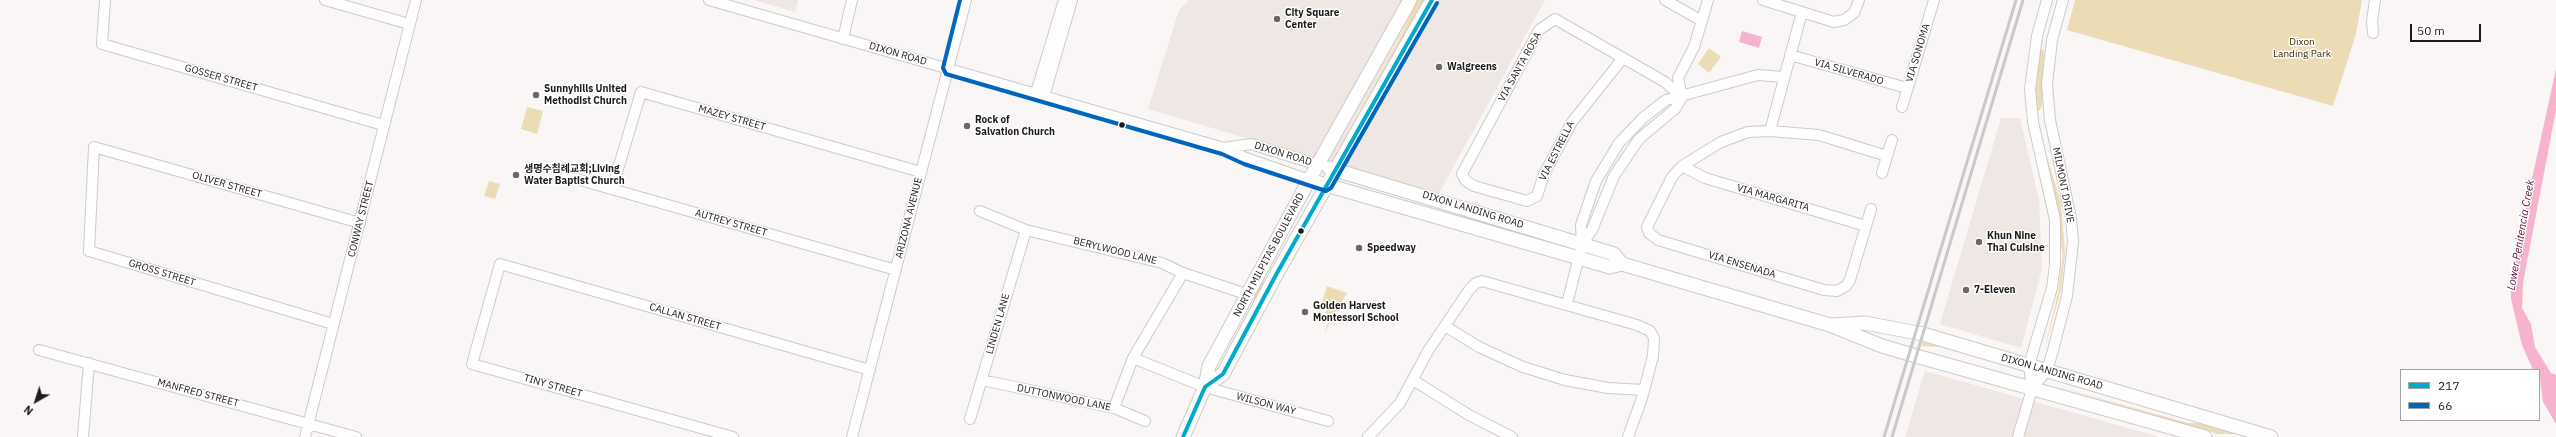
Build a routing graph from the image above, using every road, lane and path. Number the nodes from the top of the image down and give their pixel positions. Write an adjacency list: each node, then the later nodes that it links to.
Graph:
1 (105, 0): 33 (street, GOSSER STREET)
2 (324, 0): 22 (street)
3 (416, 0): 22 (street, CONWAY STREET)
4 (709, 0): 24 (street, DIXON ROAD)
5 (852, 0): 24 (street)
6 (966, 0): 27 (street, ARIZONA AVENUE)
7 (1064, 0): 30 (street)
8 (1072, 0): 30 (street)
9 (1410, 0): 39 (main road, NORTH MILPITAS BOULEVARD)
10 (1432, 0): 41 (main road, NORTH MILPITAS BOULEVARD)
11 (1665, 0): 21 (street)
12 (1708, 0): 21 (street)
13 (1763, 0): 19 (street)
14 (1859, 0): 20 (street)
15 (1934, 0): 29 (street, VIA SONOMA)
16 (2047, 0): 68 (street, MILMONT DRIVE)
17 (2063, 0): 70 (street, MILMONT DRIVE)
18 (2375, 0): 23 (street)
19 (1783, 3): 20 (street)
20 (1802, 12): 25 (street)
21 (1702, 21): 31 (street)
22 (409, 24): 33 (street, CONWAY STREET)
23 (2373, 33)
24 (842, 38): 27 (street, DIXON ROAD)
25 (1790, 55): 28 (street); 29 (street, VIA SILVERADO)
26 (1623, 58): 31 (street, VIA SANTA ROSA); 47 (street, VIA ESTRELLA); 47 (street, VIA SANTA ROSA)
27 (949, 69): 30 (street, DIXON ROAD); 42 (street, ARIZONA AVENUE)
28 (1783, 77): 31 (street); 34 (street)
29 (1907, 88): 32 (street, VIA SONOMA)
30 (1040, 94): 37 (street, DIXON ROAD)
31 (1682, 97): 54 (street); 54 (street)
32 (1902, 107)
33 (383, 125): 51 (street, CONWAY STREET)
34 (1770, 131): 38 (street); 40 (street)
35 (1892, 140): 38 (street)
36 (94, 147): 51 (street, OLIVER STREET); 62 (street, GROSS STREET)
37 (1224, 148): 39 (street, DIXON ROAD); 45 (street, DIXON ROAD)
38 (1887, 156): 43 (street)
39 (1318, 165): 41 (main road, DIXON LANDING ROAD); 45 (main road, NORTH MILPITAS BOULEVARD)
40 (1682, 166): 52 (street, VIA MARGARITA); 52 (street, VIA ENSENADA)
41 (1336, 170): 46 (main road, NORTH MILPITAS BOULEVARD); 54 (main road, DIXON LANDING ROAD)
42 (921, 172): 48 (street, MAZEY STREET); 58 (street, ARIZONA AVENUE)
43 (1882, 173)
44 (566, 176): 48 (street, AUTREY STREET)
45 (1309, 180): 46 (main road, DIXON ROAD); 60 (main road, NORTH MILPITAS BOULEVARD)
46 (1326, 185): 55 (main road, DIXON LANDING ROAD); 73 (main road, NORTH MILPITAS BOULEVARD)
47 (1474, 186)
48 (612, 189): 58 (street, AUTREY STREET)
49 (1871, 209): 52 (street)
50 (980, 211): 53 (street, BERYLWOOD LANE)
51 (360, 223): 62 (street, CONWAY STREET)
52 (1866, 226)
53 (1026, 230): 59 (street, BERYLWOOD LANE); 71 (street, LINDEN LANE)
54 (1582, 244): 55 (street); 57 (main road, DIXON LANDING ROAD)
55 (1578, 258): 57 (main road, DIXON LANDING ROAD); 61 (street)
56 (500, 264): 69 (street, CALLAN STREET); 85 (street, TINY STREET)
57 (1622, 264): 63 (main road, DIXON LANDING ROAD)
58 (896, 270): 69 (street, ARIZONA AVENUE)
59 (1183, 273): 60 (street, BERYLWOOD LANE); 66 (street)
60 (1249, 295): 73 (main road, NORTH MILPITAS BOULEVARD)
61 (1567, 304): 64 (street); 75 (street)
62 (333, 324): 80 (street, CONWAY STREET)
63 (1830, 325): 68 (main road, DIXON LANDING ROAD); 74 (main road, DIXON LANDING ROAD)
64 (1445, 326): 72 (street); 75 (street)
65 (40, 350): 67 (street, MANFRED STREET)
66 (1133, 358): 73 (street, WILSON WAY); 76 (street)
67 (89, 363): 80 (street, MANFRED STREET); 82 (street)
68 (2029, 365): 70 (main road, DIXON LANDING ROAD); 74 (street, MILMONT DRIVE)
69 (870, 370): 86 (street, ARIZONA AVENUE)
70 (2047, 370): 74 (street, MILMONT DRIVE); 92 (main road, DIXON LANDING ROAD)
71 (982, 380): 76 (street, DUTTONWOOD LANE); 77 (street, LINDEN LANE)
72 (1413, 380): 81 (street); 88 (street)
73 (1205, 387): 79 (street, WILSON WAY); 87 (main road, NORTH MILPITAS BOULEVARD)
74 (2032, 388): 90 (street, MILMONT DRIVE); 91 (main road, DIXON LANDING ROAD)
75 (1644, 390): 89 (street)
76 (1114, 408): 78 (street, DUTTONWOOD LANE)
77 (970, 419)
78 (1145, 421)
79 (1328, 421)
80 (309, 423): 83 (street, CONWAY STREET); 84 (street, MANFRED STREET)
81 (1370, 436)
82 (83, 437)
83 (305, 437)
84 (356, 437)
85 (733, 437)
86 (852, 437)
87 (1183, 437)
88 (1512, 437)
89 (1628, 437)
90 (2018, 437)
91 (2205, 437)
92 (2271, 437)

